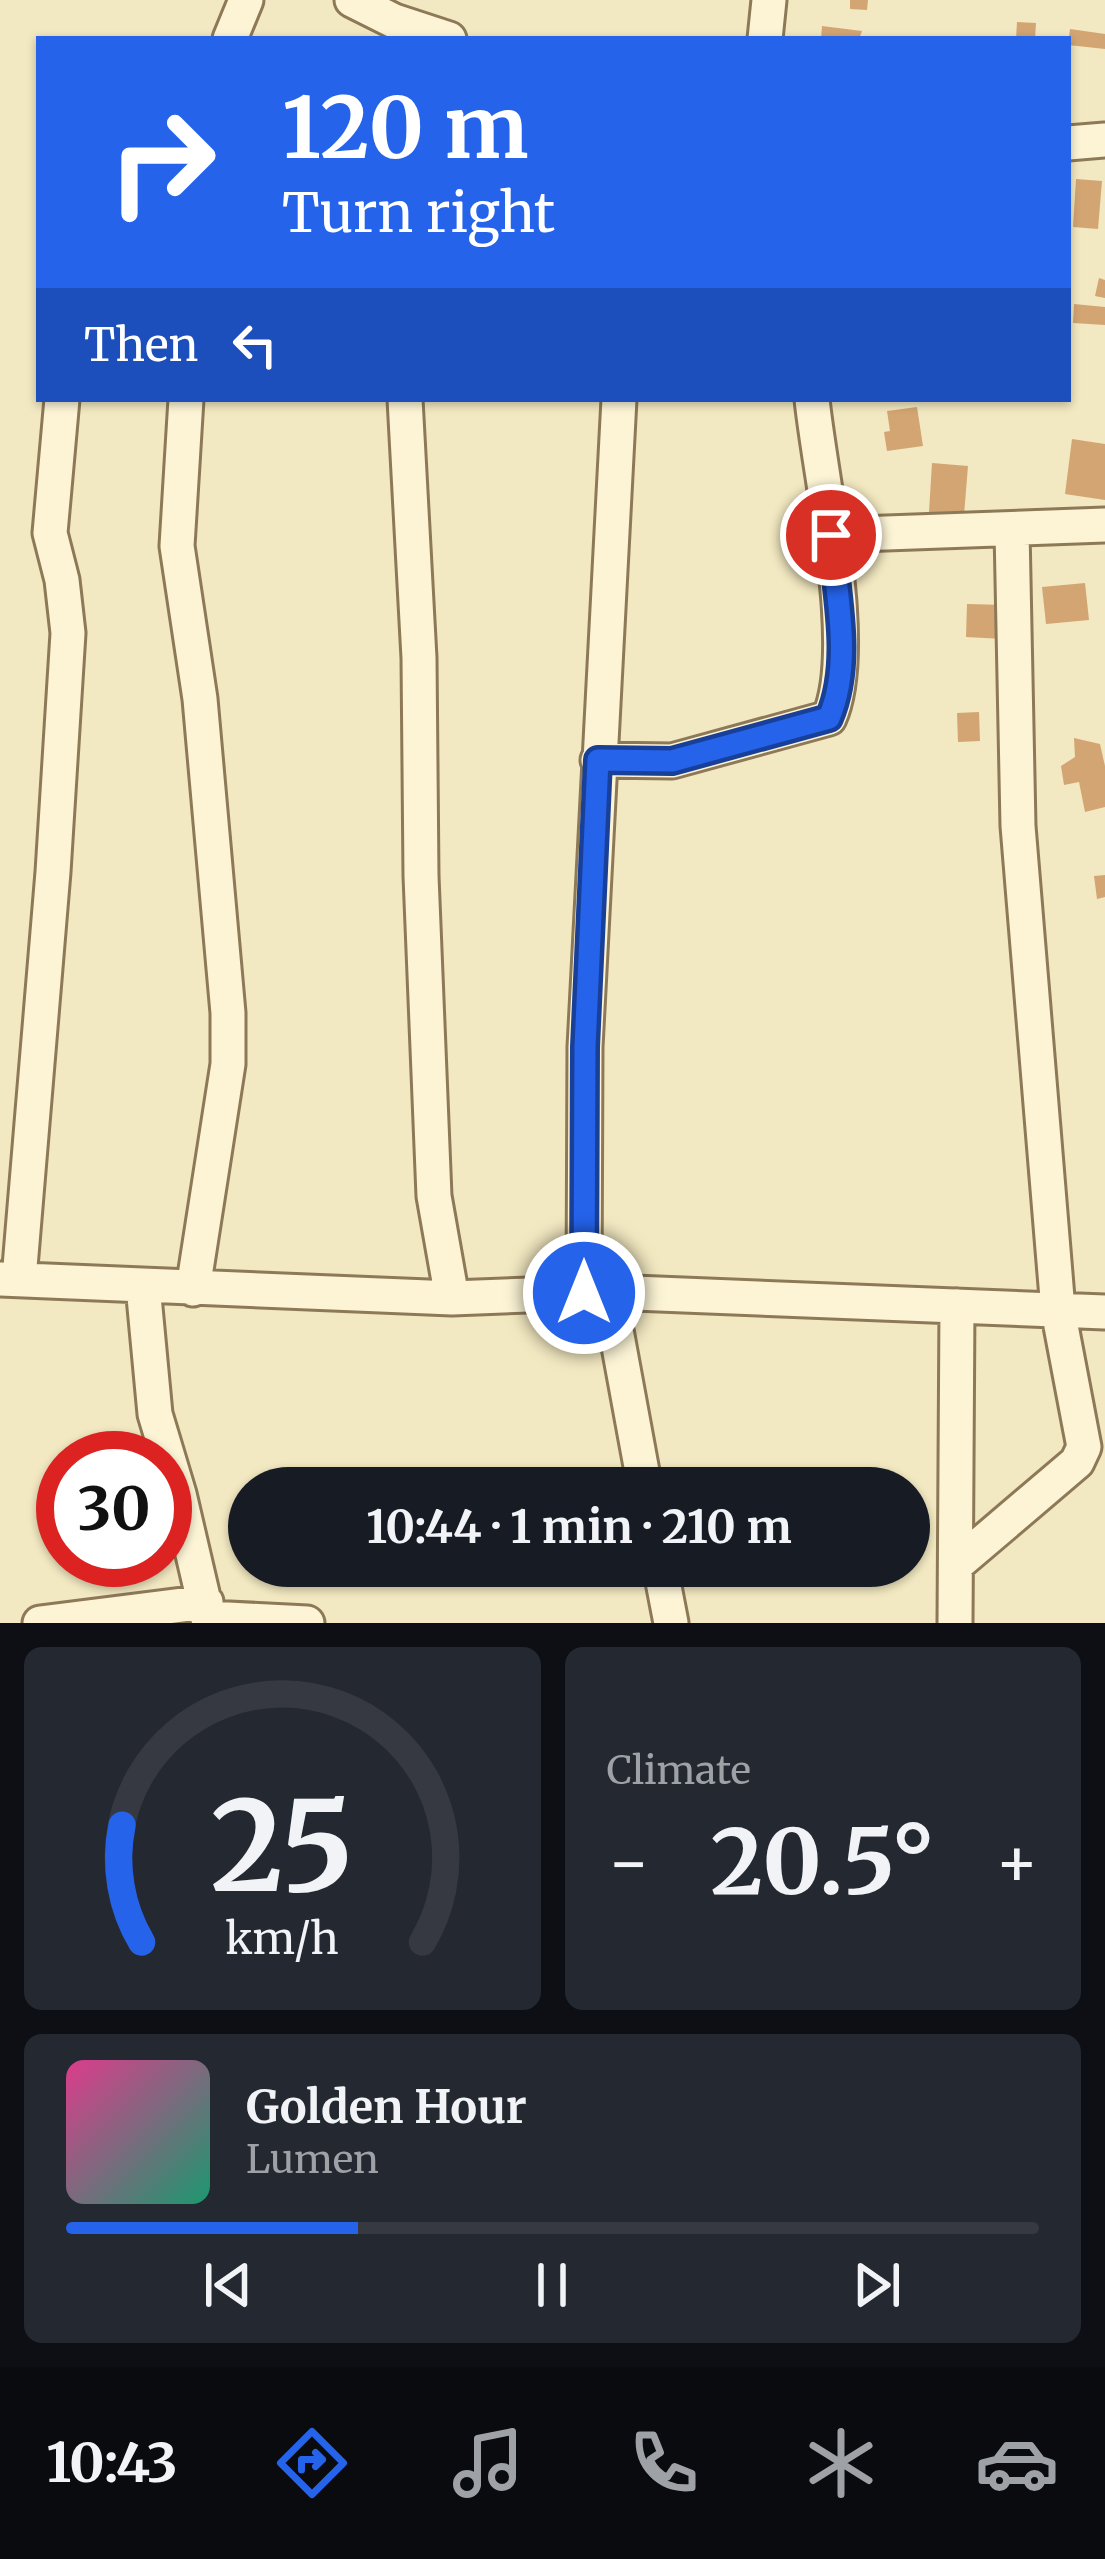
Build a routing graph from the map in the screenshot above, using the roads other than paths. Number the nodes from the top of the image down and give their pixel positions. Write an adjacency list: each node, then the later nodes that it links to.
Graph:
1 (246, 0): 4 (street)
2 (352, 0): 5 (street)
3 (770, 0): 6 (street)
4 (231, 36)
5 (439, 36)
6 (765, 36)
7 (1105, 140): 8 (street)
8 (1071, 143)
9 (62, 402): 18 (street)
10 (186, 402): 20 (street)
11 (405, 402): 22 (street)
12 (619, 402): 17 (street)
13 (812, 402): 16 (street)
14 (1105, 525): 15 (street)
15 (1012, 530): 16 (street); 24 (street)
16 (831, 535): 17 (street)
17 (598, 760): 21 (street)
18 (9, 1279): 19 (street)
19 (143, 1286): 20 (street); 29 (street)
20 (193, 1288): 22 (street)
21 (596, 1292): 22 (street); 23 (street); 26 (street)
22 (452, 1298)
23 (957, 1306): 24 (street); 27 (street)
24 (1058, 1310): 25 (street); 27 (street)
25 (1105, 1312)
26 (640, 1467)
27 (956, 1565): 33 (street)
28 (664, 1587): 32 (street)
29 (208, 1614): 30 (street); 31 (street)
30 (40, 1623)
31 (307, 1623)
32 (671, 1623)
33 (955, 1623)

